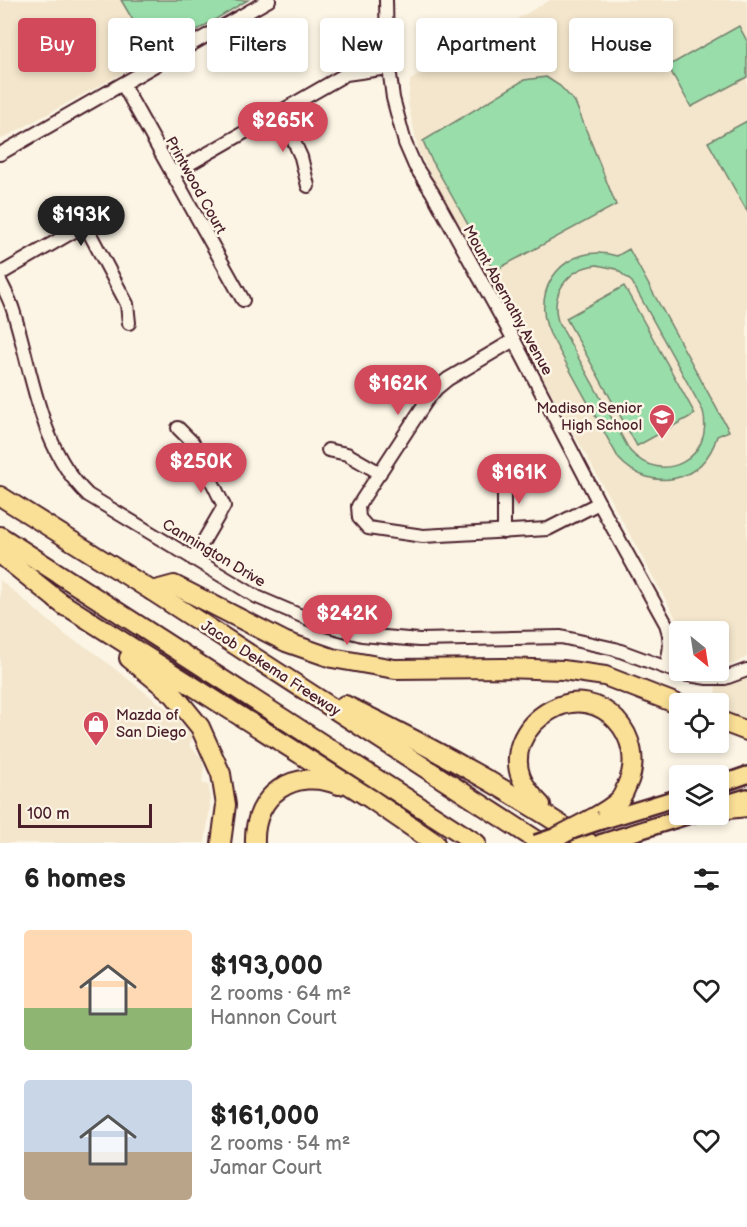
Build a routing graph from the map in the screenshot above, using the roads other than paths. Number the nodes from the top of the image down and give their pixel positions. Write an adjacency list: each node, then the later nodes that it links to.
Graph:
1 (269, 0): 6 (street)
2 (386, 0): 3 (street, Mount Abernathy Avenue)
3 (387, 18)
4 (360, 72): 7 (street)
5 (389, 72): 15 (street, Mount Abernathy Avenue)
6 (123, 85): 8 (street); 9 (street, Printwood Court)
7 (280, 111): 9 (street); 10 (street)
8 (0, 154)
9 (172, 174): 13 (street, Printwood Court)
10 (308, 186)
11 (0, 274): 14 (street)
12 (0, 281): 25 (street, Cannington Drive)
13 (243, 300)
14 (129, 323)
15 (514, 340): 18 (street); 21 (street, Mount Abernathy Avenue)
16 (178, 428): 25 (street)
17 (328, 450): 18 (street)
18 (380, 473): 22 (street)
19 (510, 474): 22 (street)
20 (0, 496): 26 (highway, Jacob Dekema Freeway)
21 (599, 503): 22 (street); 28 (street, Mount Abernathy Avenue)
22 (504, 532)
23 (0, 536): 48 (highway)
24 (0, 554): 27 (highway)
25 (193, 559): 28 (street, Cannington Drive)
26 (152, 591): 29 (highway, Jacob Dekema Freeway); 31 (highway)
27 (57, 600): 37 (highway); 45 (highway)
28 (666, 667): 30 (street, Cannington Drive)
29 (274, 670): 44 (highway, Jacob Dekema Freeway); 44 (highway)
30 (747, 670)
31 (669, 701)
32 (729, 725): 33 (highway)
33 (747, 732)
34 (747, 775): 35 (main road)
35 (729, 781)
36 (747, 797): 39 (main road)
37 (371, 799): 46 (highway); 47 (highway)
38 (669, 800): 42 (main road)
39 (729, 804)
40 (747, 807): 41 (highway)
41 (729, 808)
42 (596, 820): 44 (highway, bridge); 44 (highway)
43 (669, 822): 50 (main road)
44 (550, 837): 49 (highway)
45 (221, 843)
46 (255, 843)
47 (435, 843)
48 (476, 843)
49 (589, 843)
50 (600, 843)

